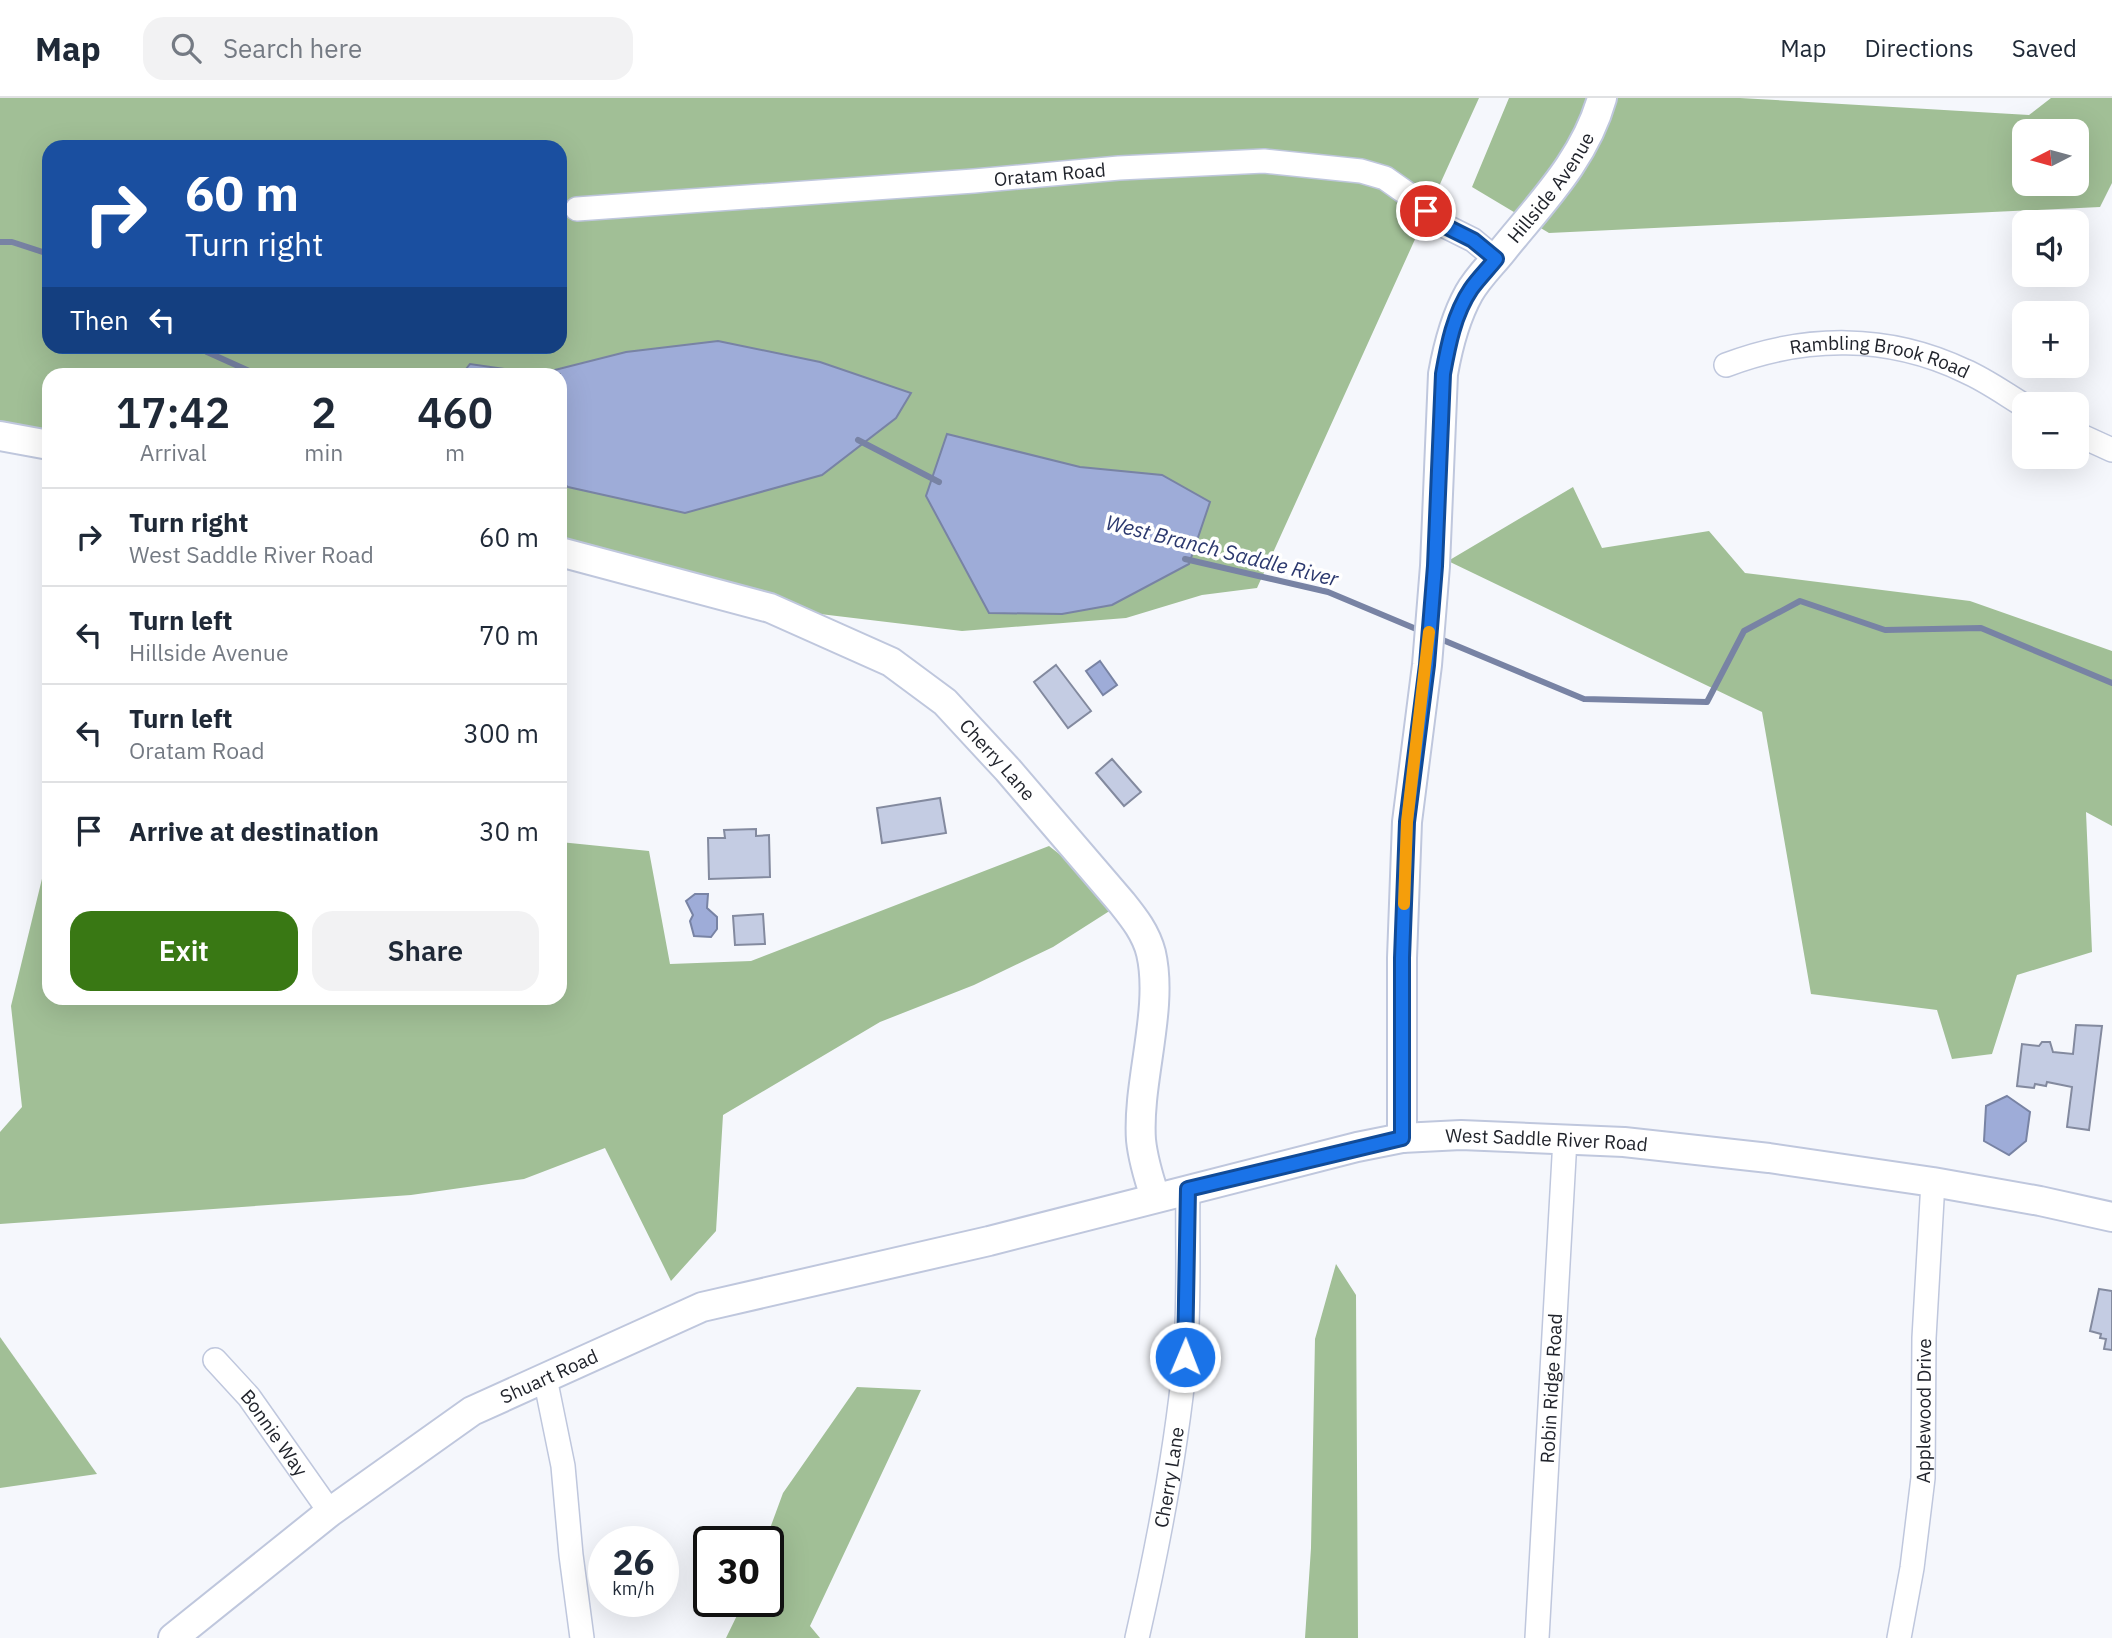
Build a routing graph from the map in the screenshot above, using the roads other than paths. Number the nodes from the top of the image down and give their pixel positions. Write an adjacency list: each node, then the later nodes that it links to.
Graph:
1 (1602, 98): 3 (street, Hillside Avenue)
2 (578, 209): 3 (street, Oratam Road)
3 (1496, 259): 11 (street, Hillside Avenue)
4 (1726, 365): 5 (street, Rambling Brook Road)
5 (2012, 398)
6 (0, 436): 8 (street)
7 (2089, 439): 9 (street)
8 (42, 444)
9 (2112, 450)
10 (567, 554): 15 (street, Cherry Lane)
11 (1402, 1138): 12 (street, West Saddle River Road); 14 (street, West Saddle River Road)
12 (1565, 1139): 13 (street, West Saddle River Road); 24 (street, Robin Ridge Road)
13 (1933, 1182): 16 (street, West Saddle River Road); 25 (street, Applewood Drive)
14 (1188, 1189): 15 (street, West Saddle River Road); 23 (street, Cherry Lane)
15 (1155, 1198): 17 (street, West Saddle River Road)
16 (2112, 1217)
17 (989, 1241): 19 (street, Shuart Road)
18 (215, 1360): 20 (street, Bonnie Way)
19 (545, 1378): 20 (street, Shuart Road); 22 (street)
20 (330, 1512): 21 (street, Shuart Road)
21 (173, 1638)
22 (582, 1638)
23 (1136, 1638)
24 (1537, 1638)
25 (1899, 1638)

